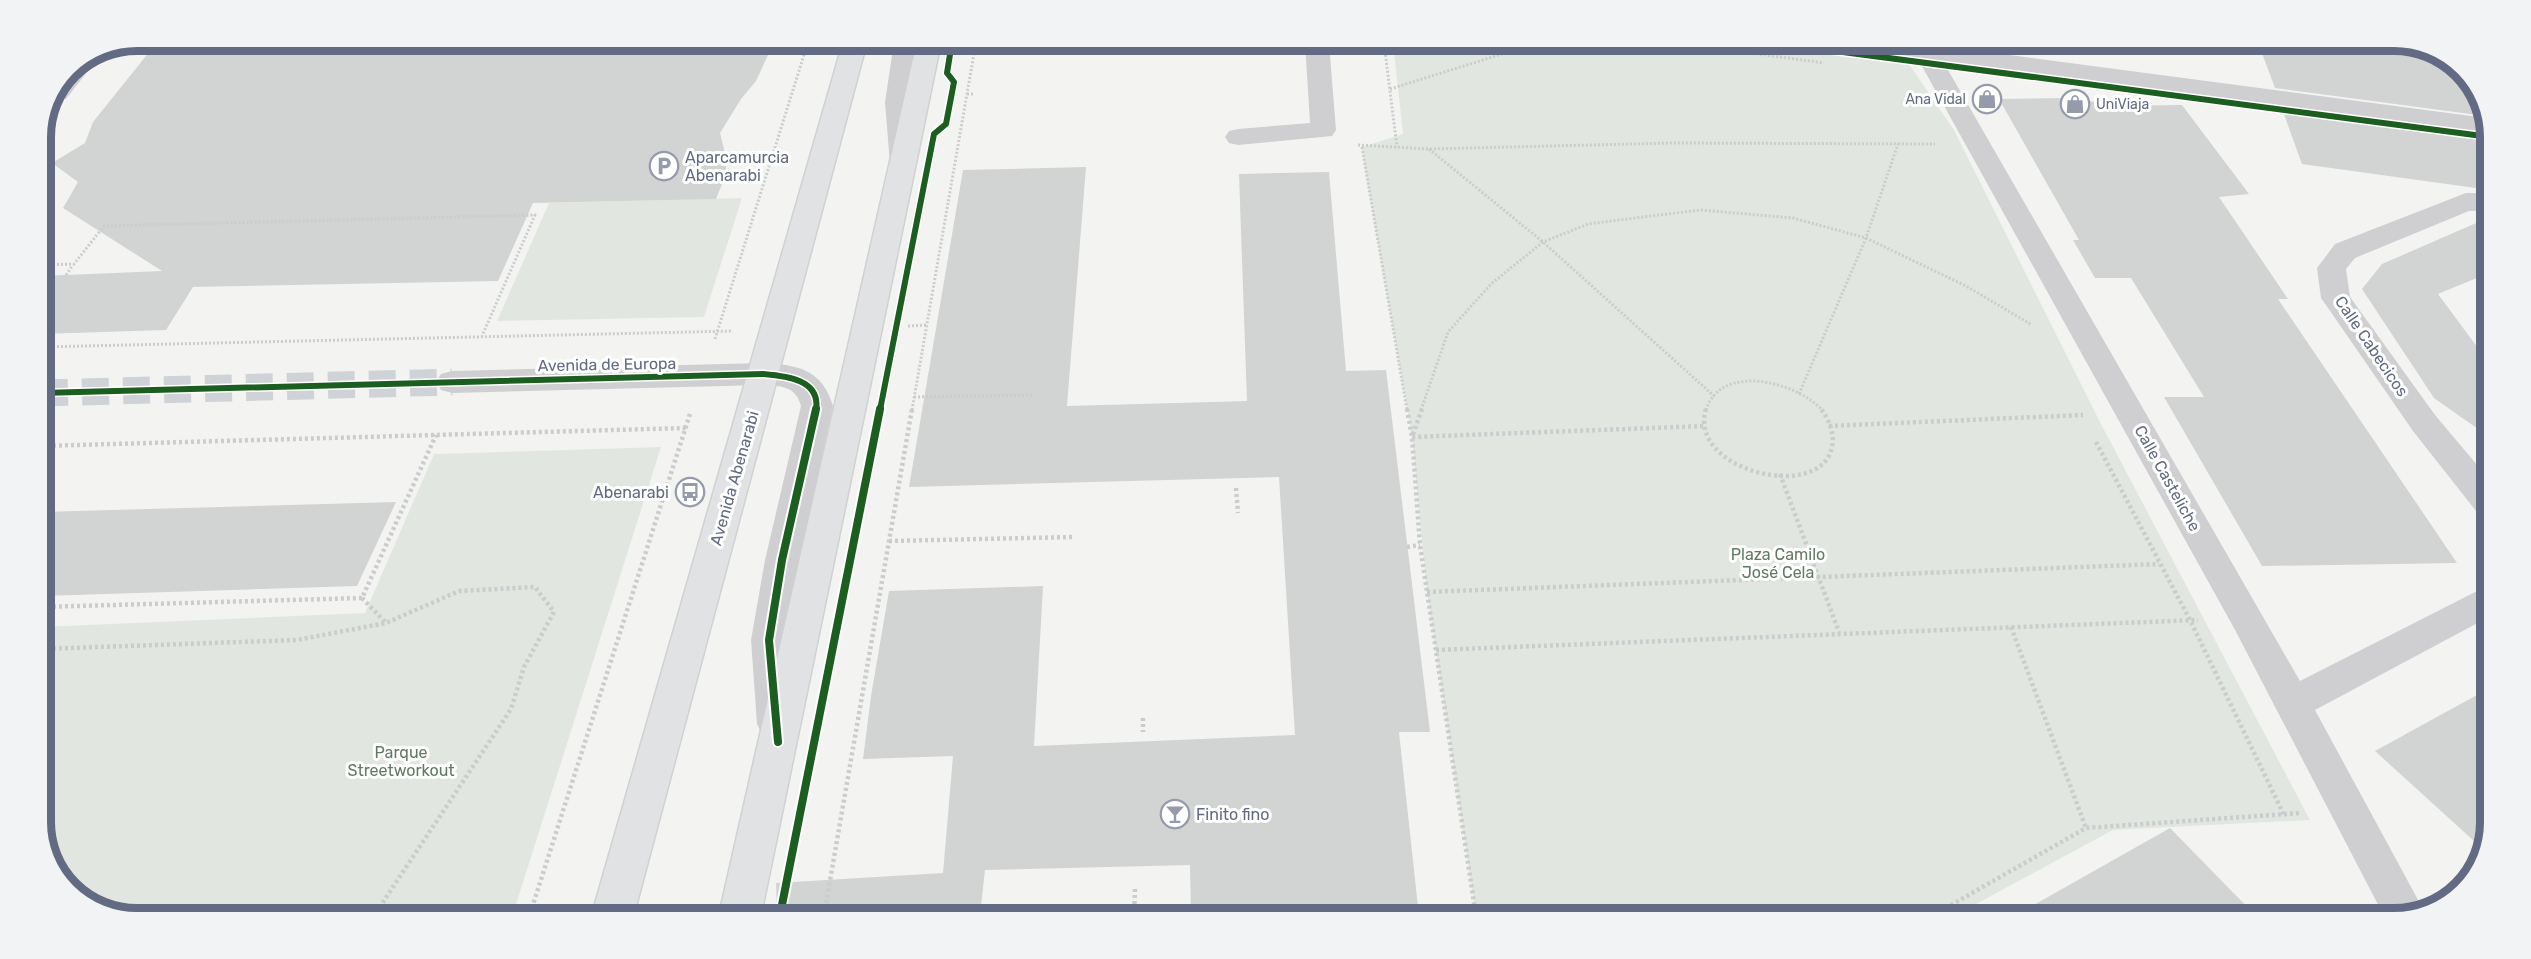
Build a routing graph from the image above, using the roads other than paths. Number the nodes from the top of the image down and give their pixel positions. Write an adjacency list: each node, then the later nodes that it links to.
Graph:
1 (853, 51): 11 (main road, Avenida Abenarabi)
2 (905, 51): 9 (street)
3 (927, 51): 9 (main road)
4 (1318, 51): 8 (street)
5 (1926, 51): 15 (street, Calle Casteliche)
6 (1940, 51): 7 (street)
7 (2479, 125)
8 (1238, 137)
9 (903, 164): 16 (main road)
10 (2480, 202): 13 (street, Calle Cabecicos)
11 (763, 375): 12 (street, Avenida de Europa); 16 (street, Avenida de Europa); 18 (main road, Avenida Abenarabi)
12 (452, 381)
13 (2480, 492)
14 (2480, 605): 15 (street)
15 (2291, 704): 17 (street, Calle Casteliche)
16 (778, 742): 19 (main road)
17 (2401, 907)
18 (615, 908)
19 (742, 908)

